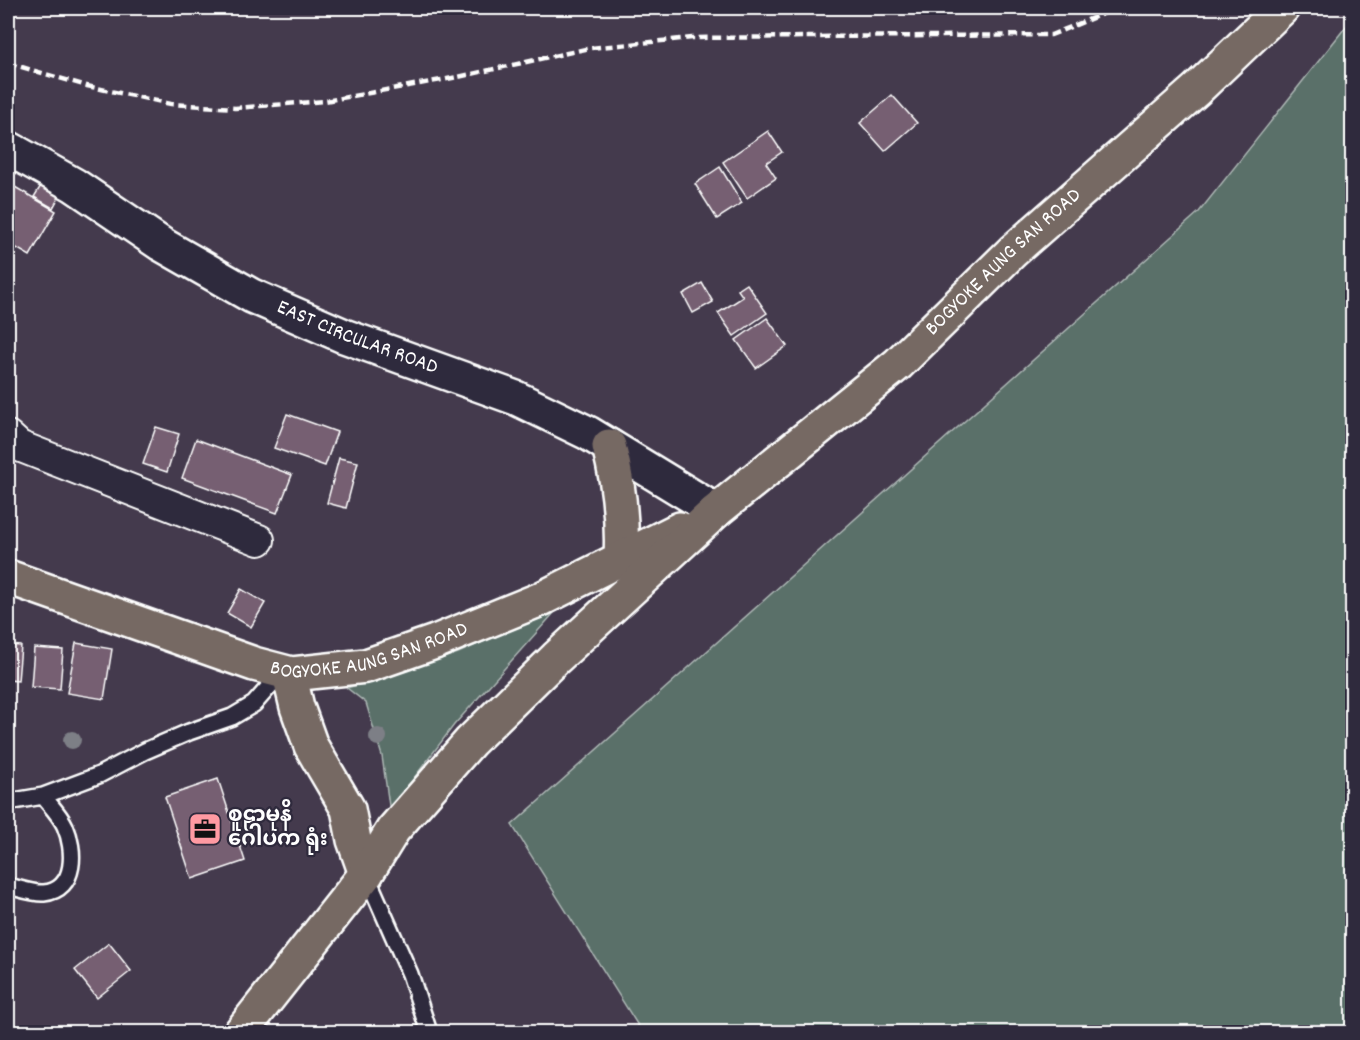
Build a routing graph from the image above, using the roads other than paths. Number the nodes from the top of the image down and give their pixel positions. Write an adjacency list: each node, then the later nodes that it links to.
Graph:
1 (1282, 8): 5 (highway, BOGYOKE AUNG SAN ROAD)
2 (8, 148): 4 (street, EAST CIRCULAR ROAD)
3 (8, 436): 6 (street)
4 (609, 446): 5 (street, EAST CIRCULAR ROAD); 7 (highway)
5 (716, 511): 7 (highway, BOGYOKE AUNG SAN ROAD); 12 (highway, BOGYOKE AUNG SAN ROAD)
6 (259, 540)
7 (621, 559): 9 (highway, BOGYOKE AUNG SAN ROAD)
8 (8, 577): 9 (highway, BOGYOKE AUNG SAN ROAD)
9 (287, 673): 10 (lane); 12 (highway)
10 (43, 796): 11 (lane); 13 (lane)
11 (8, 802)
12 (366, 874): 14 (highway, BOGYOKE AUNG SAN ROAD); 15 (lane)
13 (8, 886)
14 (241, 1032)
15 (429, 1032)

